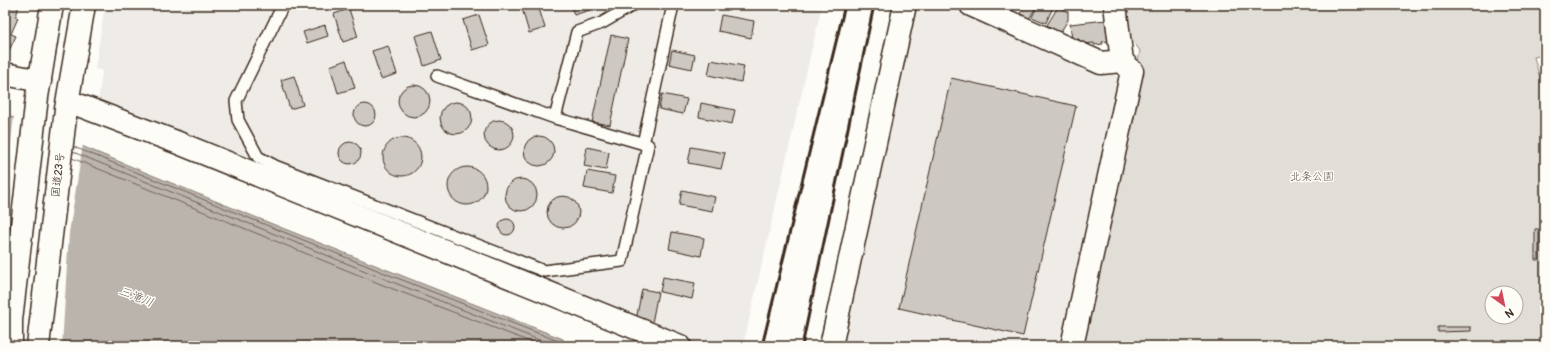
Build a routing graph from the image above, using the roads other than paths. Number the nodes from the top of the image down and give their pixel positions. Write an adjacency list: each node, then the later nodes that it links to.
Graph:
1 (52, 5): 12 (main road)
2 (84, 5): 13 (main road, 国道23号)
3 (283, 5): 15 (lane)
4 (633, 5): 14 (lane)
5 (673, 5): 15 (lane)
6 (905, 5): 19 (main road)
7 (971, 5): 9 (main road)
8 (1116, 5): 9 (main road)
9 (1122, 61): 20 (main road)
10 (5, 74): 12 (main road)
11 (436, 76): 14 (lane)
12 (38, 89): 16 (main road)
13 (67, 105): 17 (main road, 国道23号); 18 (main road)
14 (555, 118): 15 (lane)
15 (643, 144)
16 (11, 346)
17 (38, 346)
18 (680, 346)
19 (831, 346)
20 (1072, 346)

